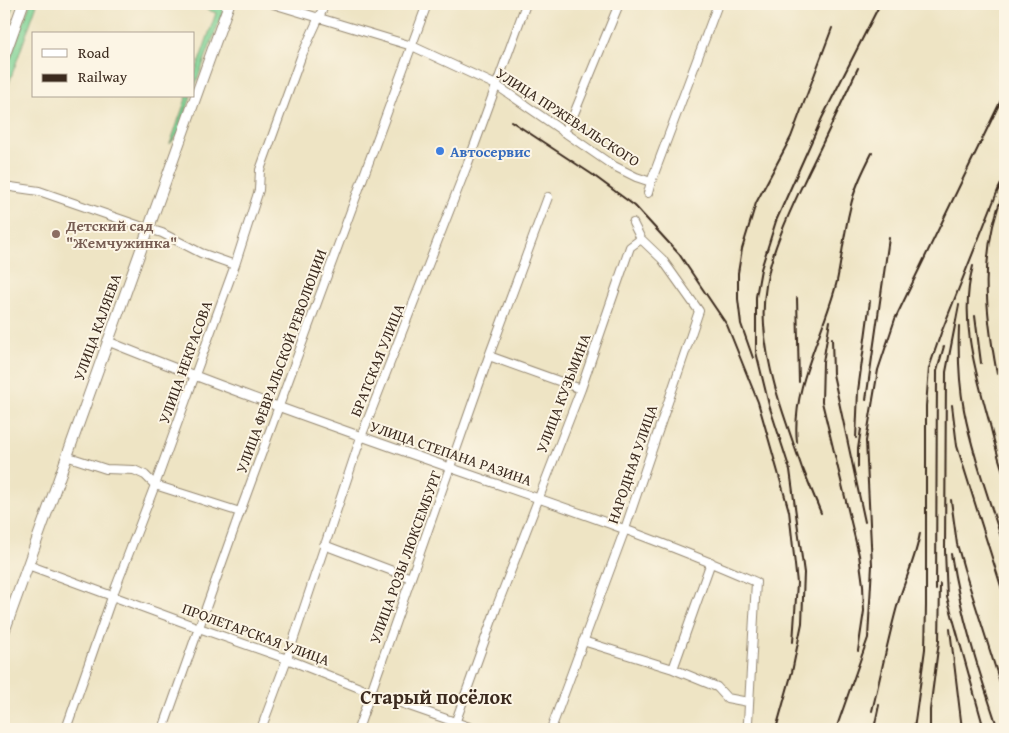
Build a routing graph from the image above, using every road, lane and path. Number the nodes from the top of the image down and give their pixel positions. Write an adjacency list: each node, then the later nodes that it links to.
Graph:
1 (23, 4): 10 (street)
2 (229, 4): 20 (street, УЛИЦА КАЛЯЕВА)
3 (273, 4): 9 (street, УЛИЦА ПРЖЕВАЛЬСКОГО)
4 (325, 4): 9 (street, УЛИЦА НЕКРАСОВА)
5 (427, 4): 11 (street, УЛИЦА ФЕВРАЛЬСКОЙ РЕВОЛЮЦИИ)
6 (526, 4): 13 (street, БРАТСКАЯ УЛИЦА)
7 (620, 4): 14 (street)
8 (718, 4): 15 (street)
9 (319, 19): 11 (street, УЛИЦА ПРЖЕВАЛЬСКОГО); 22 (street, УЛИЦА НЕКРАСОВА)
10 (11, 27): 12 (street)
11 (412, 46): 13 (street, УЛИЦА ПРЖЕВАЛЬСКОГО); 27 (street, УЛИЦА ФЕВРАЛЬСКОЙ РЕВОЛЮЦИИ)
12 (4, 57)
13 (496, 85): 14 (street, УЛИЦА ПРЖЕВАЛЬСКОГО); 28 (street, БРАТСКАЯ УЛИЦА)
14 (563, 132): 15 (street, УЛИЦА ПРЖЕВАЛЬСКОГО)
15 (651, 182): 17 (street)
16 (4, 186): 20 (street)
17 (648, 193)
18 (548, 197): 24 (street, УЛИЦА РОЗЫ ЛЮКСЕМБУРГ)
19 (633, 223): 21 (street, НАРОДНАЯ УЛИЦА)
20 (148, 228): 22 (street); 23 (street, УЛИЦА КАЛЯЕВА)
21 (641, 239): 26 (street, УЛИЦА КУЗЬМИНА); 34 (street, НАРОДНАЯ УЛИЦА)
22 (235, 265): 25 (street, УЛИЦА НЕКРАСОВА)
23 (107, 342): 25 (street, УЛИЦА СТЕПАНА РАЗИНА); 29 (street, УЛИЦА КАЛЯЕВА)
24 (489, 356): 26 (street); 30 (street, УЛИЦА РОЗЫ ЛЮКСЕМБУРГ)
25 (194, 376): 27 (street, УЛИЦА СТЕПАНА РАЗИНА); 31 (street, УЛИЦА НЕКРАСОВА)
26 (581, 389): 32 (street, УЛИЦА КУЗЬМИНА)
27 (278, 408): 28 (street, УЛИЦА СТЕПАНА РАЗИНА); 33 (street, УЛИЦА ФЕВРАЛЬСКОЙ РЕВОЛЮЦИИ)
28 (361, 437): 30 (street, УЛИЦА СТЕПАНА РАЗИНА); 35 (street, БРАТСКАЯ УЛИЦА)
29 (66, 456): 31 (street); 37 (street, УЛИЦА КАЛЯЕВА)
30 (451, 468): 32 (street, УЛИЦА СТЕПАНА РАЗИНА); 38 (street, УЛИЦА РОЗЫ ЛЮКСЕМБУРГ)
31 (155, 485): 33 (street); 39 (street, УЛИЦА НЕКРАСОВА)
32 (538, 498): 34 (street, УЛИЦА СТЕПАНА РАЗИНА); 47 (street, УЛИЦА КУЗЬМИНА)
33 (240, 512): 40 (street, УЛИЦА ФЕВРАЛЬСКОЙ РЕВОЛЮЦИИ)
34 (625, 529): 36 (street, УЛИЦА СТЕПАНА РАЗИНА); 42 (street, НАРОДНАЯ УЛИЦА)
35 (324, 546): 38 (street); 43 (street, БРАТСКАЯ УЛИЦА)
36 (711, 562): 44 (street); 46 (street, УЛИЦА СТЕПАНА РАЗИНА)
37 (28, 565): 39 (street, ПРОЛЕТАРСКАЯ УЛИЦА); 41 (street, УЛИЦА КАЛЯЕВА)
38 (411, 578): 45 (street, УЛИЦА РОЗЫ ЛЮКСЕМБУРГ)
39 (112, 597): 40 (street, ПРОЛЕТАРСКАЯ УЛИЦА); 48 (street, УЛИЦА НЕКРАСОВА)
40 (199, 628): 43 (street, ПРОЛЕТАРСКАЯ УЛИЦА); 49 (street, УЛИЦА ФЕВРАЛЬСКОЙ РЕВОЛЮЦИИ)
41 (4, 632)
42 (583, 641): 44 (street); 53 (street, НАРОДНАЯ УЛИЦА)
43 (287, 659): 45 (street, ПРОЛЕТАРСКАЯ УЛИЦА); 50 (street, БРАТСКАЯ УЛИЦА)
44 (673, 669): 46 (street)
45 (372, 693): 47 (street, ПРОЛЕТАРСКАЯ УЛИЦА); 51 (street, УЛИЦА РОЗЫ ЛЮКСЕМБУРГ)
46 (748, 702): 54 (street)
47 (455, 726): 52 (street, ПРОЛЕТАРСКАЯ УЛИЦА)
48 (66, 729)
49 (163, 729)
50 (261, 729)
51 (358, 729)
52 (474, 729)
53 (551, 729)
54 (746, 729)

